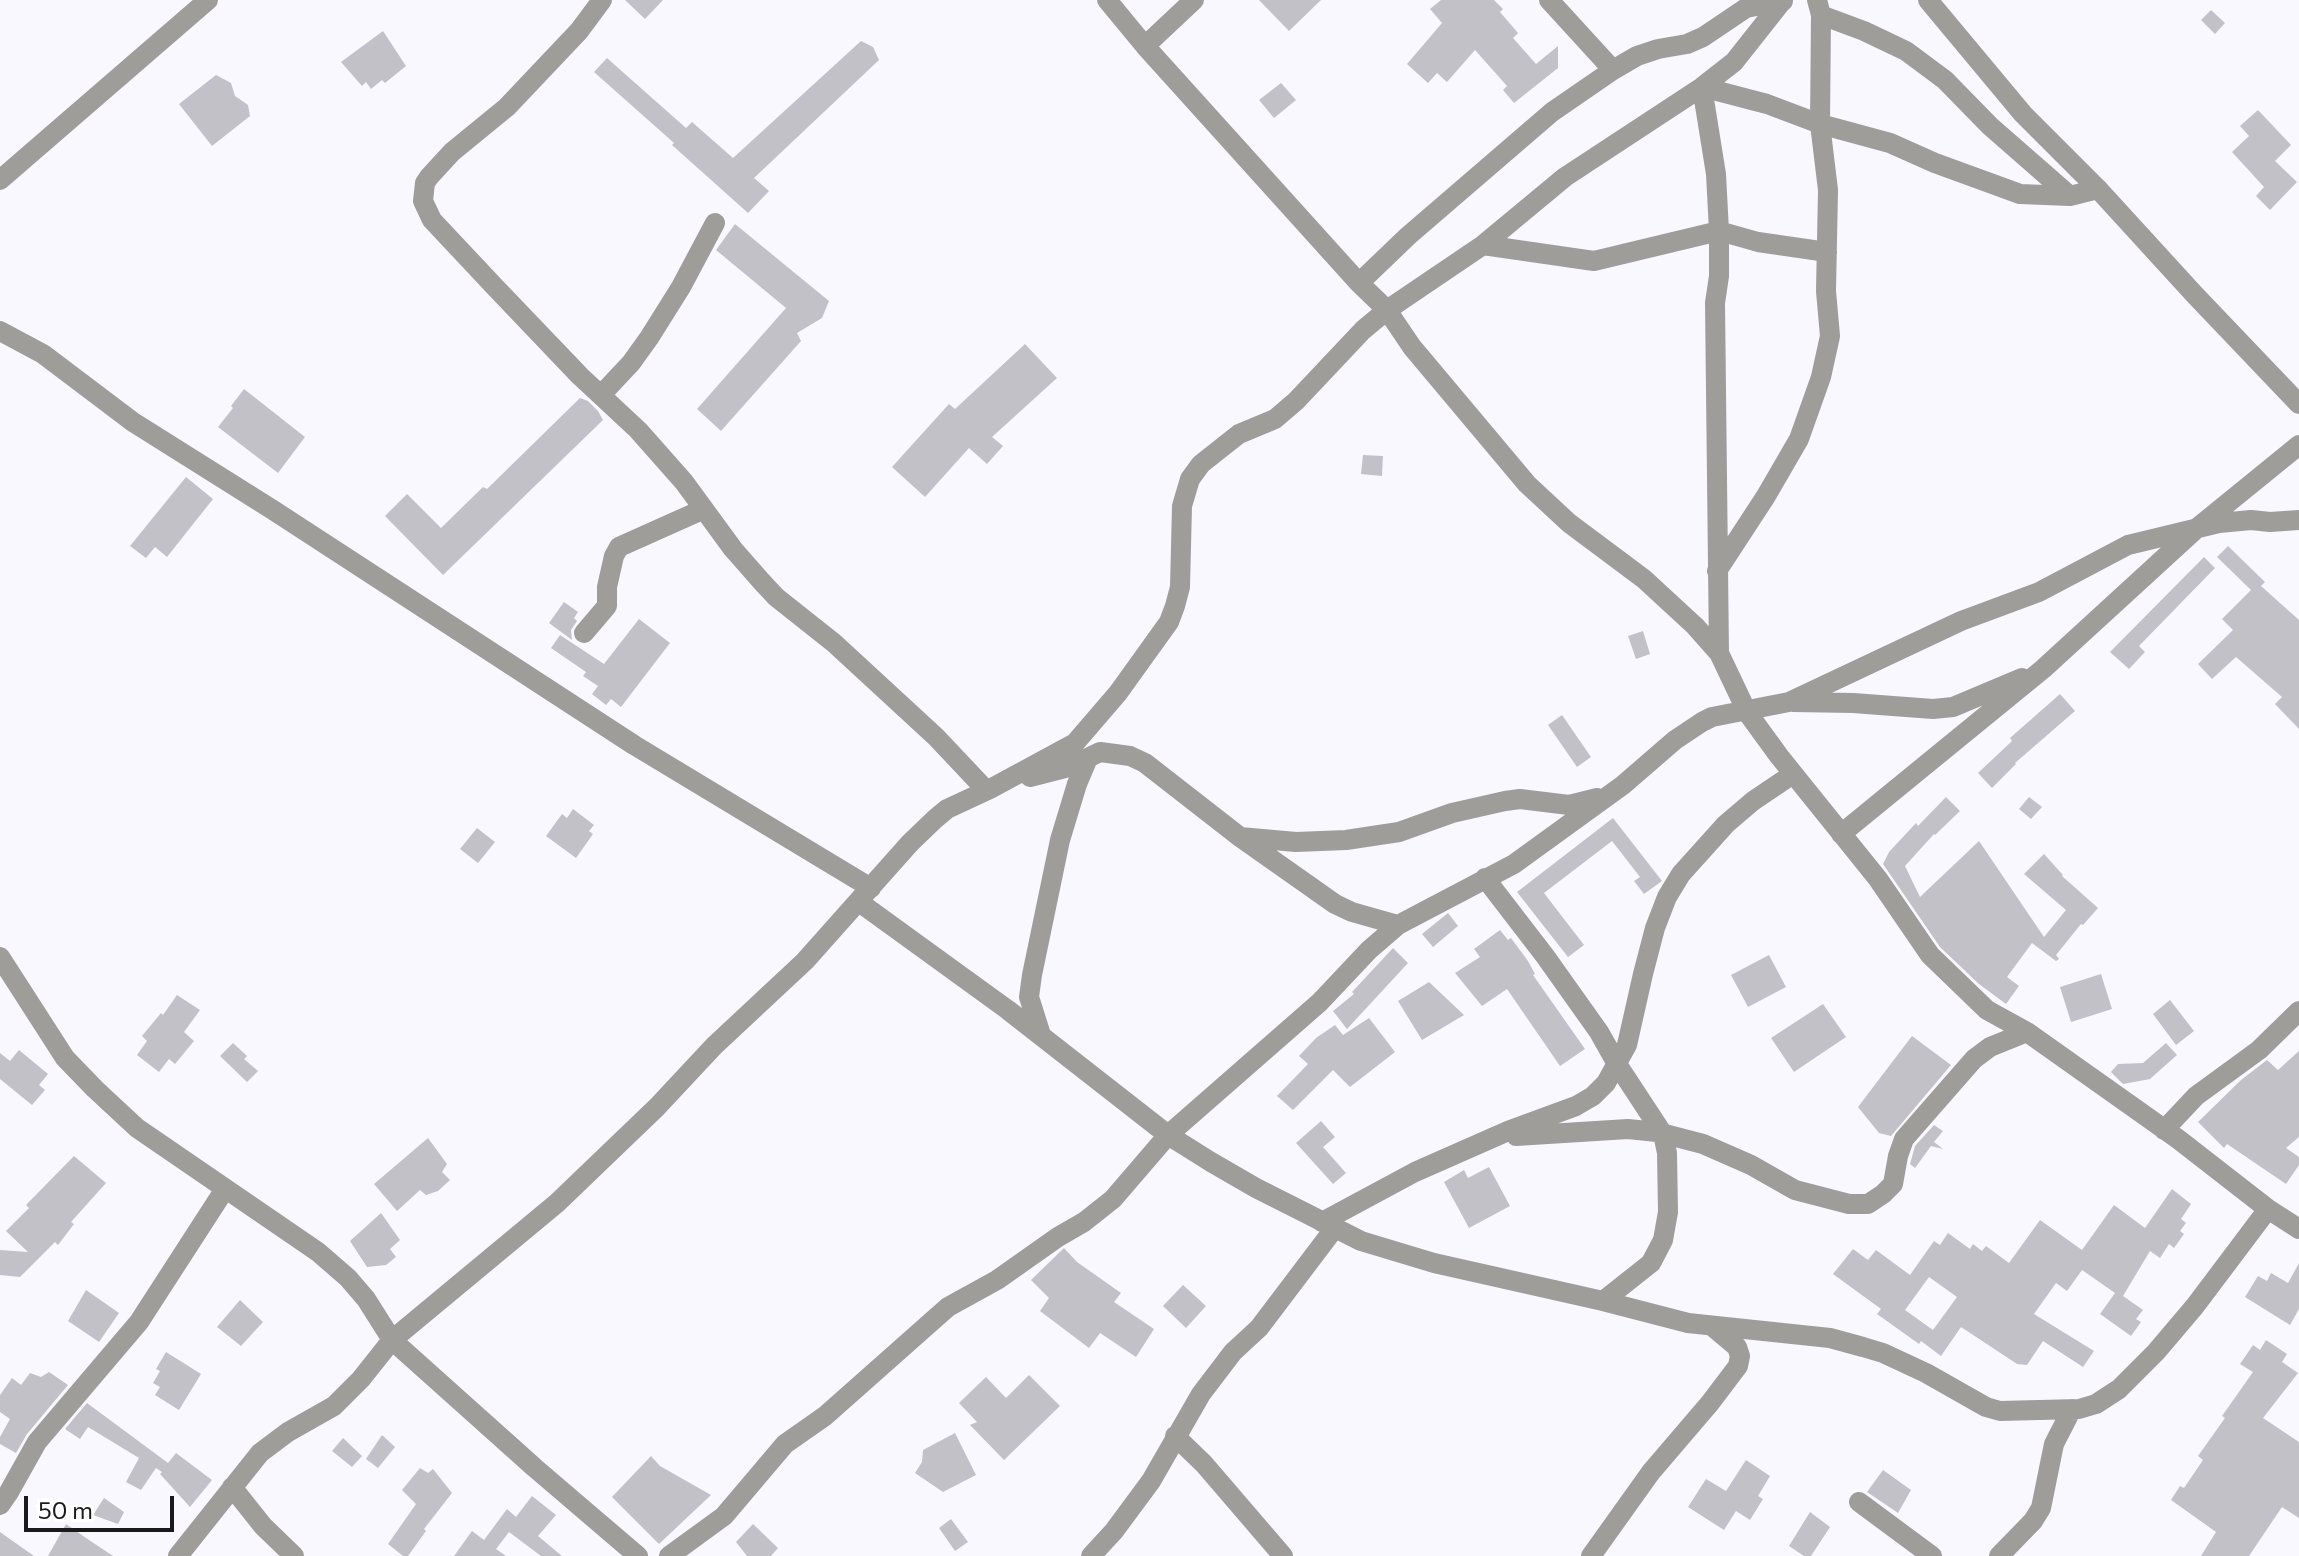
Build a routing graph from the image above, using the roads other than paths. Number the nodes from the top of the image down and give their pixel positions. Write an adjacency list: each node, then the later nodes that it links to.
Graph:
1 (208, 0): 13 (street)
2 (602, 0): 23 (street)
3 (1107, 0): 9 (street)
4 (1194, 0): 9 (street)
5 (1549, 0): 10 (street)
6 (1783, 0): 10 (street); 11 (street)
7 (1928, 0): 14 (street)
8 (1819, 7): 12 (street); 15 (street)
9 (1145, 46): 20 (street)
10 (1613, 70): 20 (street)
11 (1702, 87): 12 (street); 17 (street); 18 (street)
12 (1820, 124): 15 (street); 19 (street)
13 (0, 180)
14 (2098, 189): 15 (street); 24 (street)
15 (2070, 196)
16 (715, 223): 23 (street)
17 (1719, 231): 18 (street); 19 (street); 29 (street)
18 (1483, 245): 21 (street)
19 (1827, 252): 29 (street)
20 (1359, 283): 21 (street)
21 (1387, 310): 31 (street); 37 (street)
22 (0, 331): 42 (street)
23 (601, 395): 26 (street)
24 (2299, 404)
25 (2299, 445): 28 (street)
26 (704, 509): 30 (street); 37 (street)
27 (2299, 520): 28 (street)
28 (2197, 528): 32 (street); 33 (street)
29 (1717, 571): 31 (street)
30 (584, 633)
31 (1719, 653): 34 (street)
32 (2043, 669): 33 (street); 39 (street)
33 (1789, 702): 34 (street)
34 (1747, 712): 36 (street); 38 (street)
35 (1088, 758): 37 (street); 40 (street); 47 (street)
36 (1793, 774): 39 (street); 48 (street)
37 (988, 790): 42 (street)
38 (1609, 795): 40 (street); 41 (street)
39 (1841, 834): 46 (street)
40 (1240, 837): 43 (street)
41 (1485, 878): 43 (street); 48 (street)
42 (865, 895): 47 (street); 59 (street)
43 (1398, 925): 51 (street)
44 (0, 957): 53 (street)
45 (2299, 1011): 49 (street)
46 (2027, 1032): 49 (street); 50 (street)
47 (1041, 1035): 51 (street)
48 (1617, 1064): 50 (street); 52 (street)
49 (2164, 1130): 54 (street)
50 (1663, 1134): 52 (street); 57 (street)
51 (1168, 1135): 55 (street); 68 (street)
52 (1488, 1139): 55 (street)
53 (225, 1189): 59 (street); 64 (street)
54 (2268, 1209): 56 (street); 60 (street)
55 (1328, 1226): 57 (street); 61 (street)
56 (2299, 1229)
57 (1603, 1301): 58 (street)
58 (1711, 1326): 60 (street); 71 (street)
59 (392, 1340): 62 (street); 67 (street)
60 (2072, 1409): 73 (street)
61 (1175, 1436): 69 (street); 70 (street)
62 (232, 1487): 65 (street); 66 (street)
63 (1859, 1502): 72 (street)
64 (0, 1505)
65 (178, 1556)
66 (294, 1556)
67 (638, 1556)
68 (669, 1556)
69 (1091, 1556)
70 (1283, 1556)
71 (1591, 1556)
72 (1932, 1556)
73 (1999, 1556)

